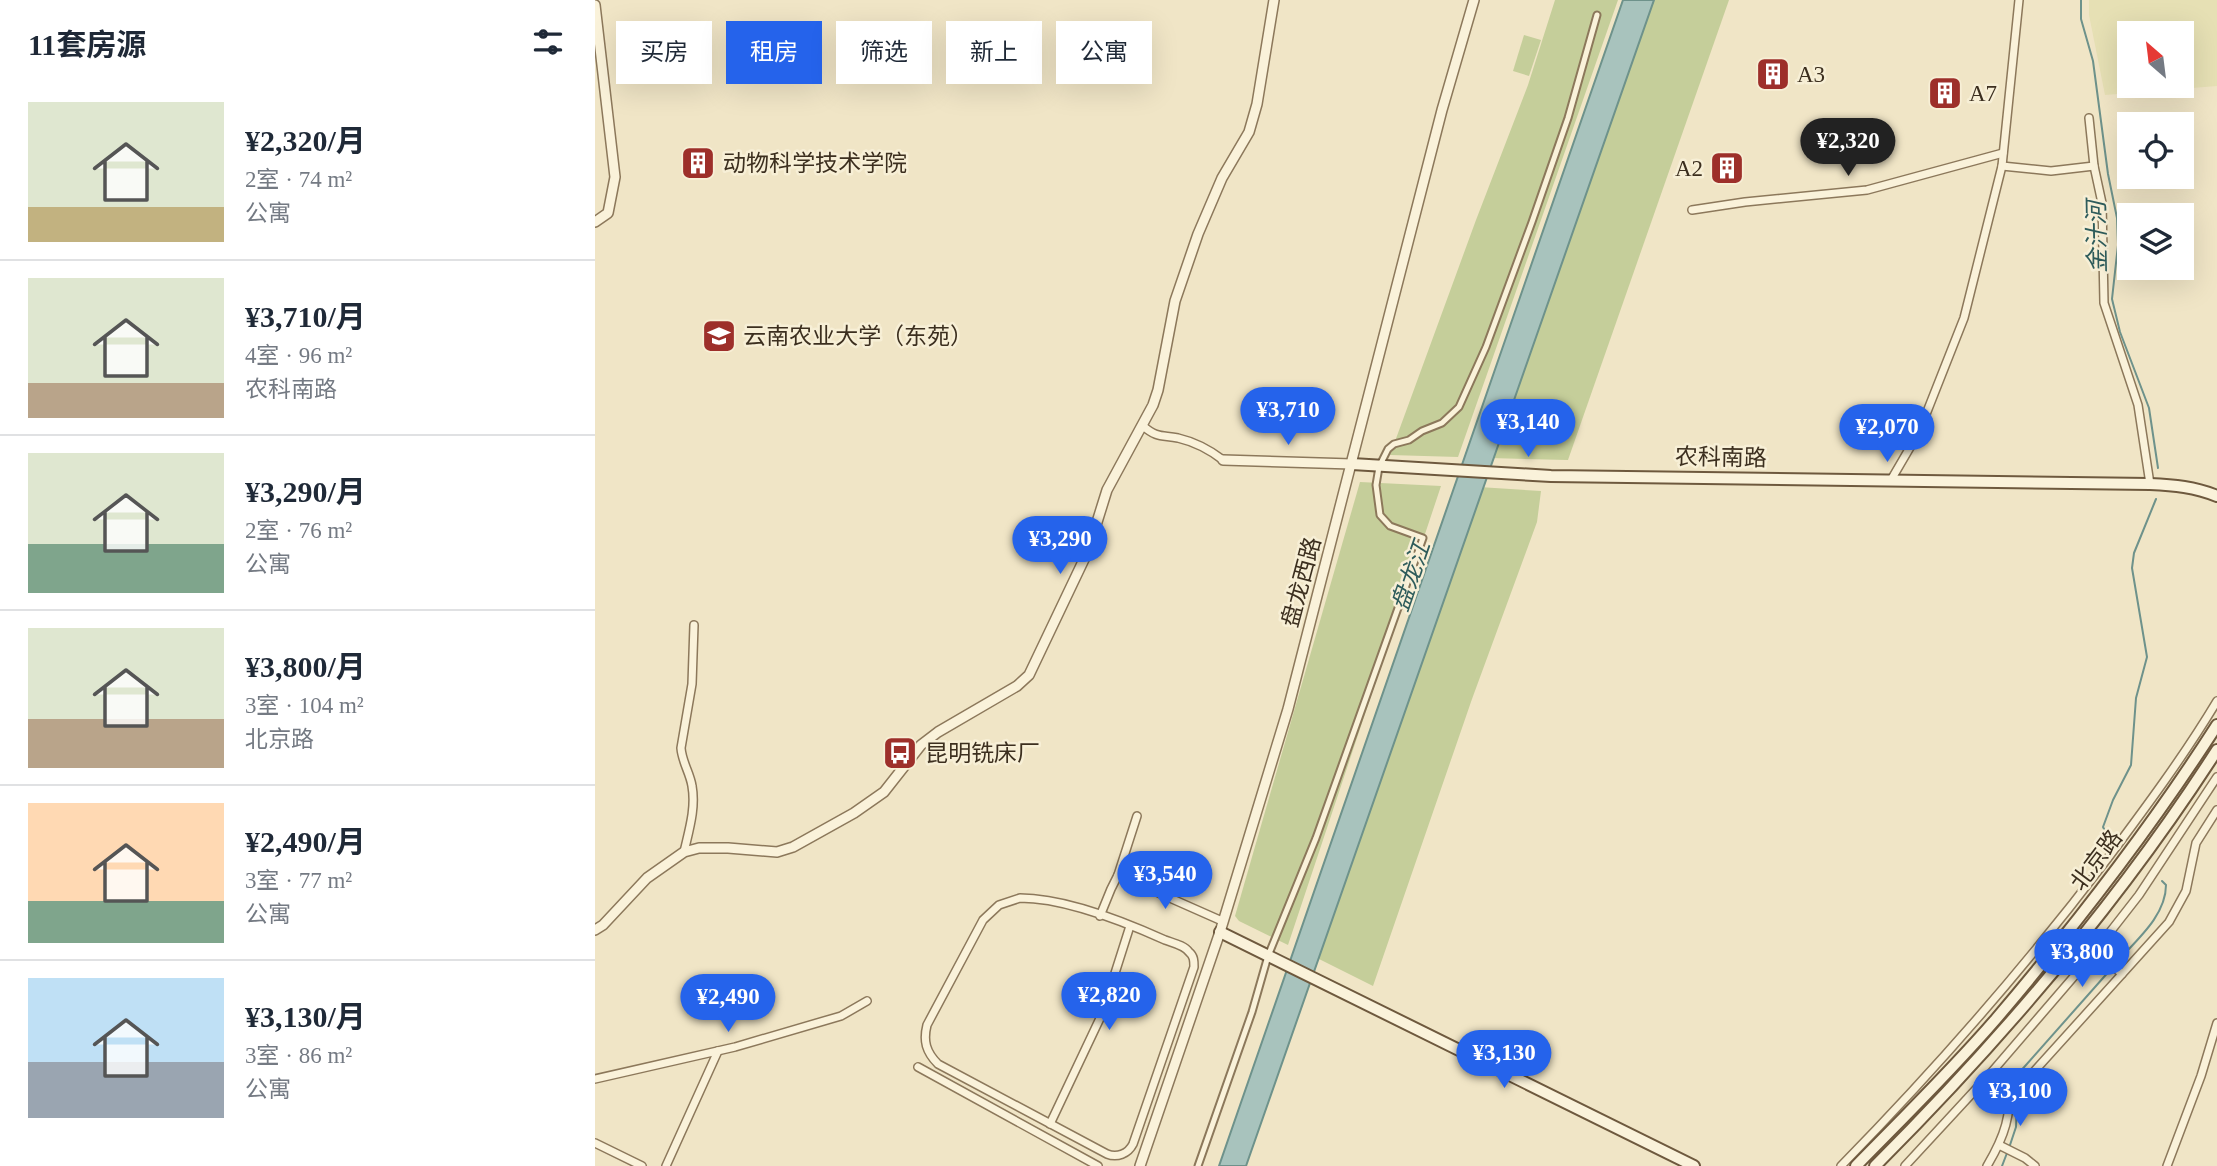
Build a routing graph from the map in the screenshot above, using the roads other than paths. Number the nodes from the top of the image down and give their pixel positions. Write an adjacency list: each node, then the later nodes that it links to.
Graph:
1 (1274, 0): 12 (street)
2 (1474, 0): 14 (street, 盘龙西路)
3 (2019, 0): 7 (street)
4 (595, 5): 11 (street)
5 (1597, 15): 15 (street)
6 (2089, 118): 9 (street)
7 (2003, 153): 8 (street); 10 (street)
8 (2002, 166): 9 (street); 16 (street)
9 (2094, 166): 17 (street)
10 (1692, 210)
11 (595, 222)
12 (1143, 426): 13 (street); 26 (street)
13 (1223, 460): 14 (street, 农科南路)
14 (1352, 464): 15 (main road, 农科南路); 30 (street, 盘龙西路)
15 (1379, 467): 16 (main road, 农科南路); 33 (street)
16 (1891, 480): 17 (main road, 农科南路)
17 (2150, 484): 18 (main road, 农科南路)
18 (2217, 496)
19 (694, 625): 26 (street)
20 (2217, 701): 51 (street)
21 (2217, 725): 52 (main road, 北京路)
22 (2217, 750): 53 (main road, 北京路)
23 (2217, 777): 32 (street)
24 (2217, 810): 34 (street)
25 (1137, 816): 27 (street)
26 (684, 852): 31 (street)
27 (1118, 875): 28 (street); 30 (street)
28 (1100, 916): 29 (street); 42 (street)
29 (1130, 926): 42 (street); 42 (street)
30 (1221, 927): 33 (main road); 48 (street, 盘龙西路)
31 (595, 930)
32 (2095, 951): 34 (street); 54 (street)
33 (1268, 956): 49 (street); 50 (main road)
34 (2119, 972): 39 (street)
35 (867, 1002): 37 (street)
36 (2217, 1023): 57 (street)
37 (718, 1051): 40 (street); 46 (street)
38 (918, 1067): 47 (street)
39 (2030, 1076)
40 (595, 1079)
41 (2011, 1079): 44 (street)
42 (1050, 1124)
43 (595, 1143): 45 (street)
44 (1999, 1146): 55 (street); 56 (street)
45 (642, 1166)
46 (666, 1166)
47 (1098, 1166)
48 (1140, 1166)
49 (1198, 1166)
50 (1694, 1166)
51 (1841, 1166)
52 (1856, 1166)
53 (1875, 1166)
54 (1905, 1166)
55 (1987, 1166)
56 (2035, 1166)
57 (2167, 1166)

